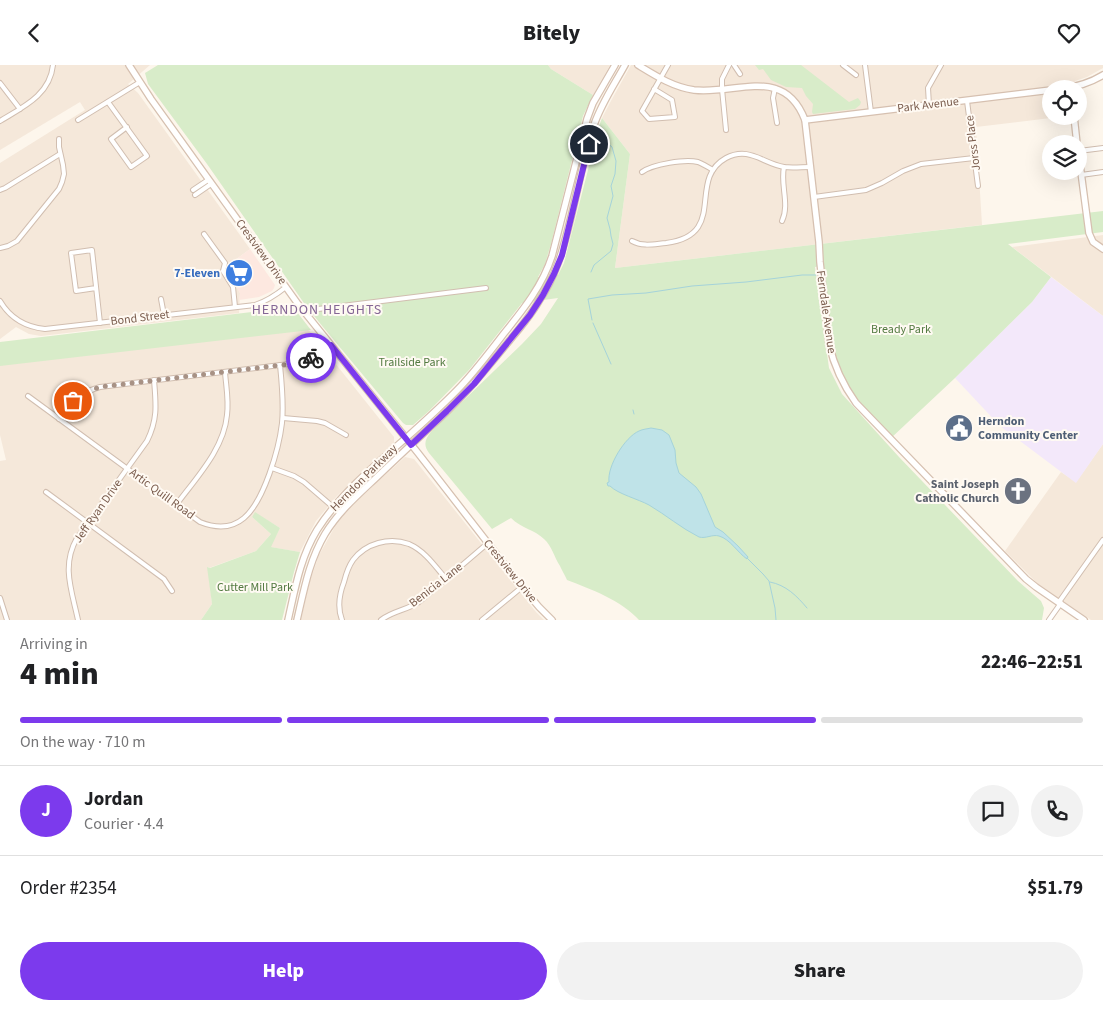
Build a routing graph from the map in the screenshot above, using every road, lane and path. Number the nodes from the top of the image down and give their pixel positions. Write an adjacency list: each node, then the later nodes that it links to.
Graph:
1 (54, 65): 26 (street)
2 (129, 65): 16 (main road, Crestview Drive)
3 (615, 65): 74 (main road, Herndon Parkway)
4 (625, 65): 75 (main road, Herndon Parkway)
5 (638, 65): 15 (main road, Ferndale Avenue)
6 (668, 65): 15 (street)
7 (729, 65): 21 (street)
8 (734, 65): 12 (street)
9 (843, 65): 13 (street)
10 (865, 65): 27 (street)
11 (941, 65): 25 (street)
12 (740, 74)
13 (856, 75)
14 (1103, 75): 18 (main road)
15 (660, 79): 20 (street); 21 (main road, Ferndale Avenue)
16 (140, 82): 24 (street); 46 (main road, Crestview Drive)
17 (0, 83): 26 (street)
18 (1087, 83)
19 (775, 88): 21 (main road, Ferndale Avenue); 29 (main road, Ferndale Avenue); 31 (street)
20 (654, 89): 20 (street)
21 (722, 89): 33 (street)
22 (1042, 91): 23 (main road, Park Avenue)
23 (968, 101): 25 (main road, Park Avenue); 38 (street, Jorss Place)
24 (108, 102): 28 (street); 32 (street)
25 (929, 105): 27 (main road, Park Avenue)
26 (20, 109): 30 (street)
27 (871, 112): 29 (main road, Park Avenue)
28 (78, 120)
29 (805, 120): 40 (main road, Ferndale Avenue)
30 (0, 121)
31 (776, 123)
32 (127, 127): 32 (street)
33 (726, 130)
34 (59, 139): 37 (street)
35 (1103, 148): 36 (street)
36 (1087, 150)
37 (60, 154): 48 (street); 55 (street)
38 (974, 157): 47 (street, Jorss Place); 51 (street)
39 (784, 167): 40 (street); 41 (street); 52 (street)
40 (810, 167): 51 (main road, Ferndale Avenue)
41 (712, 170): 42 (street); 54 (street)
42 (642, 172)
43 (1103, 172): 44 (street)
44 (1087, 174)
45 (1082, 180): 56 (main road)
46 (210, 182): 49 (street); 50 (street); 57 (main road, Crestview Drive)
47 (978, 186)
48 (0, 190)
49 (193, 190)
50 (195, 195)
51 (814, 197): 89 (main road, Ferndale Avenue)
52 (782, 221)
53 (204, 234): 62 (street)
54 (632, 241)
55 (0, 248)
56 (1103, 249)
57 (286, 287): 62 (street, Bond Street); 64 (main road, Crestview Drive)
58 (96, 288): 58 (street); 65 (street)
59 (486, 288): 64 (street)
60 (161, 299): 63 (street)
61 (0, 301): 65 (street, Bond Street)
62 (235, 307): 63 (street, Bond Street)
63 (164, 315): 65 (street, Bond Street)
64 (308, 315): 66 (main road, Crestview Drive)
65 (100, 323)
66 (331, 345): 67 (street); 74 (main road, Crestview Drive)
67 (280, 365): 68 (street); 71 (street, Artic Quill Road)
68 (225, 372): 69 (street); 79 (street)
69 (154, 380): 72 (street); 77 (street, Jeff Ryan Drive)
70 (28, 396): 72 (street, Artic Quill Road)
71 (283, 418): 73 (street); 76 (street, Artic Quill Road)
72 (59, 419): 77 (street, Artic Quill Road)
73 (346, 435)
74 (406, 438): 75 (main road, Crestview Drive); 80 (main road, Herndon Parkway)
75 (411, 445): 81 (main road, Herndon Parkway); 84 (main road, Crestview Drive)
76 (272, 468): 79 (street, Artic Quill Road); 80 (street)
77 (128, 469): 79 (street, Artic Quill Road); 82 (street, Jeff Ryan Drive)
78 (46, 492): 82 (street)
79 (176, 505)
80 (334, 507): 81 (street); 92 (main road, Herndon Parkway)
81 (340, 513): 93 (main road, Herndon Parkway)
82 (88, 523): 87 (street); 91 (street, Jeff Ryan Drive)
83 (1103, 540): 89 (street)
84 (488, 543): 85 (street, Benicia Lane); 86 (main road, Crestview Drive)
85 (446, 579): 94 (street); 95 (street, Benicia Lane)
86 (522, 587): 96 (street); 97 (main road, Crestview Drive)
87 (172, 591)
88 (0, 599): 90 (street)
89 (1060, 603): 98 (street); 99 (main road, Ferndale Avenue)
90 (6, 620)
91 (78, 620)
92 (288, 620)
93 (297, 620)
94 (342, 620)
95 (381, 620)
96 (482, 620)
97 (552, 620)
98 (1049, 620)
99 (1084, 620)

